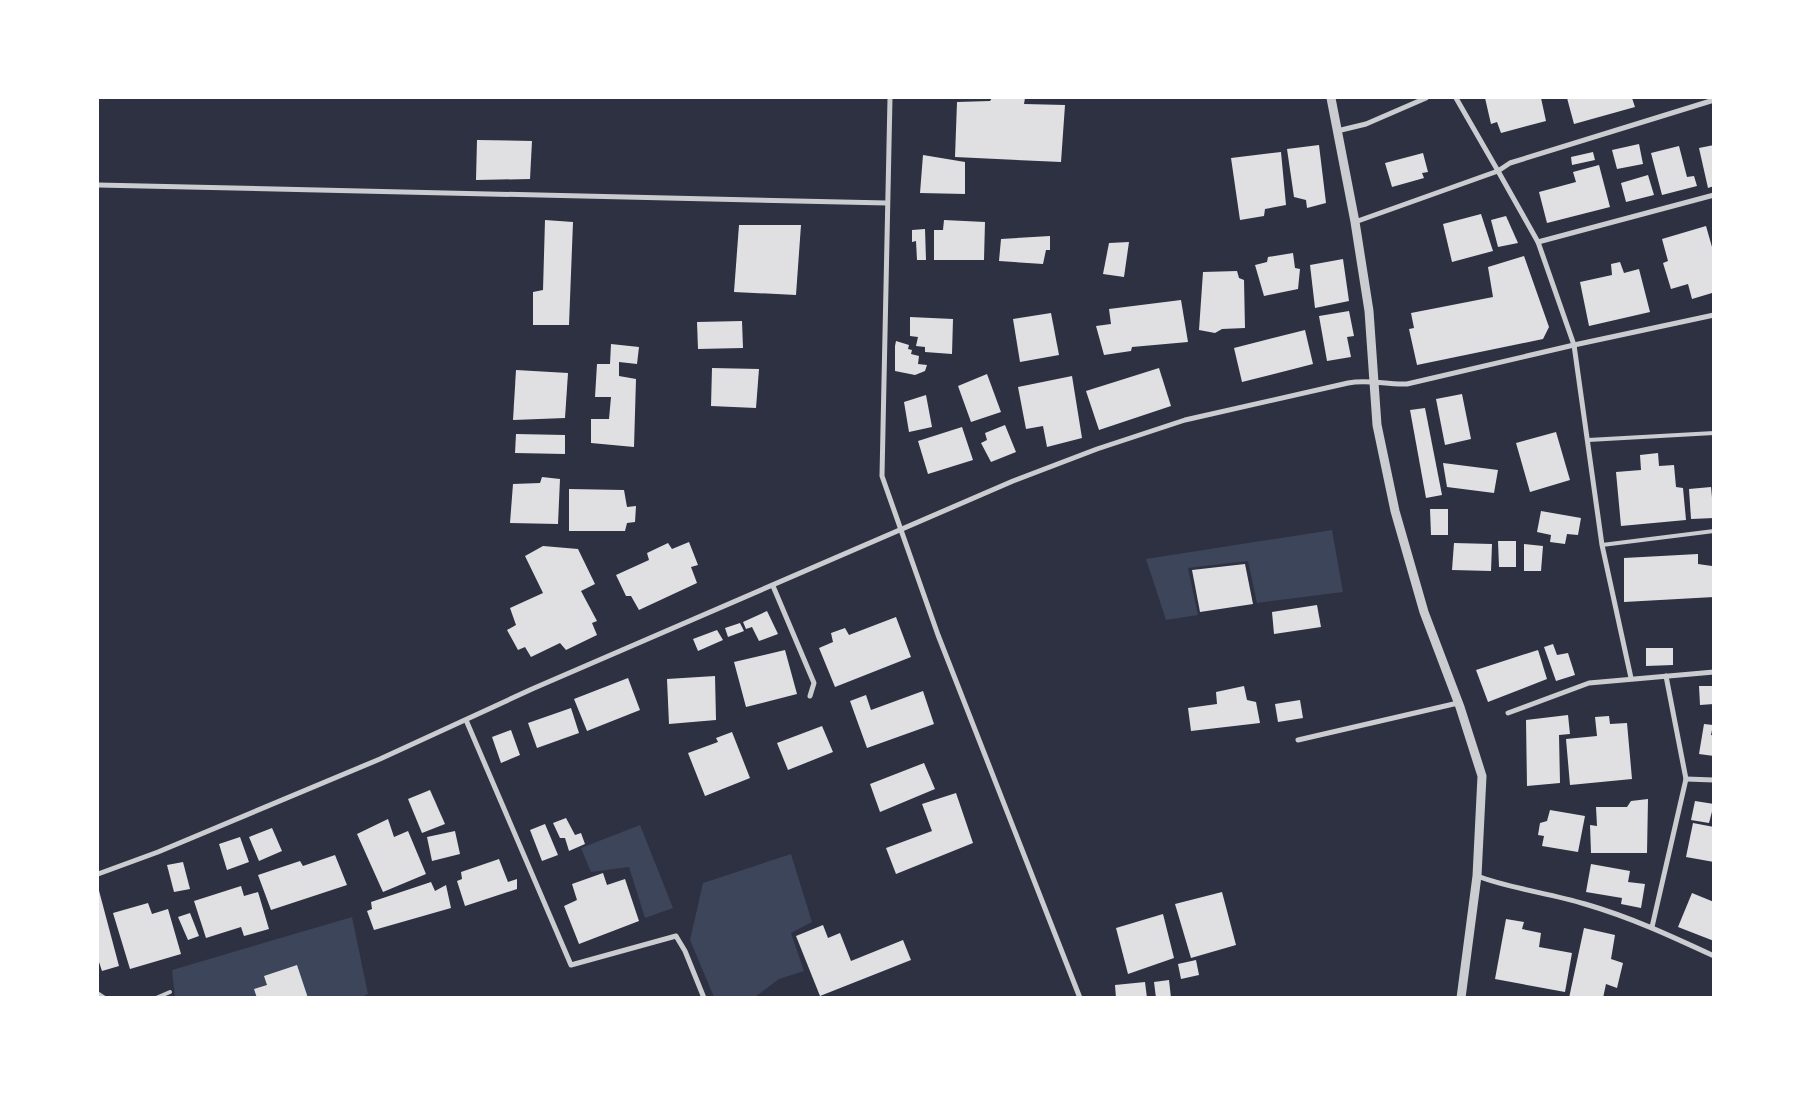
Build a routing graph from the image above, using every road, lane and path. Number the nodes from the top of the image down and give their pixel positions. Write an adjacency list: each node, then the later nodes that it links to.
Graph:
1 (890, 98): 10 (street)
2 (1331, 98): 6 (street)
3 (1426, 98): 6 (street)
4 (1456, 98): 7 (street)
5 (1714, 100): 7 (street)
6 (1337, 130): 11 (street)
7 (1498, 171): 11 (street); 12 (street)
8 (98, 185): 10 (street)
9 (1714, 195): 12 (street)
10 (888, 203): 18 (street)
11 (1355, 222): 15 (street)
12 (1538, 242): 14 (street)
13 (1714, 315): 14 (street)
14 (1574, 345): 15 (street); 17 (street)
15 (1374, 381): 18 (street); 26 (street)
16 (1714, 433): 17 (lane)
17 (1588, 440): 20 (street)
18 (902, 530): 21 (street); 41 (street)
19 (1714, 531): 20 (lane)
20 (1602, 545): 24 (street)
21 (773, 586): 25 (street); 28 (street)
22 (1714, 672): 23 (street)
23 (1666, 676): 24 (street); 30 (street)
24 (1630, 678): 27 (street)
25 (810, 696)
26 (1458, 703): 29 (street); 33 (street)
27 (1508, 713)
28 (466, 720): 32 (street); 40 (street)
29 (1298, 740)
30 (1686, 779): 31 (street); 34 (street)
31 (1714, 780)
32 (98, 874)
33 (1477, 876): 34 (street); 42 (street)
34 (1652, 927): 35 (street)
35 (1714, 956)
36 (170, 992): 39 (lane)
37 (98, 994): 38 (street)
38 (104, 998)
39 (156, 998)
40 (704, 998)
41 (1080, 998)
42 (1461, 998)

